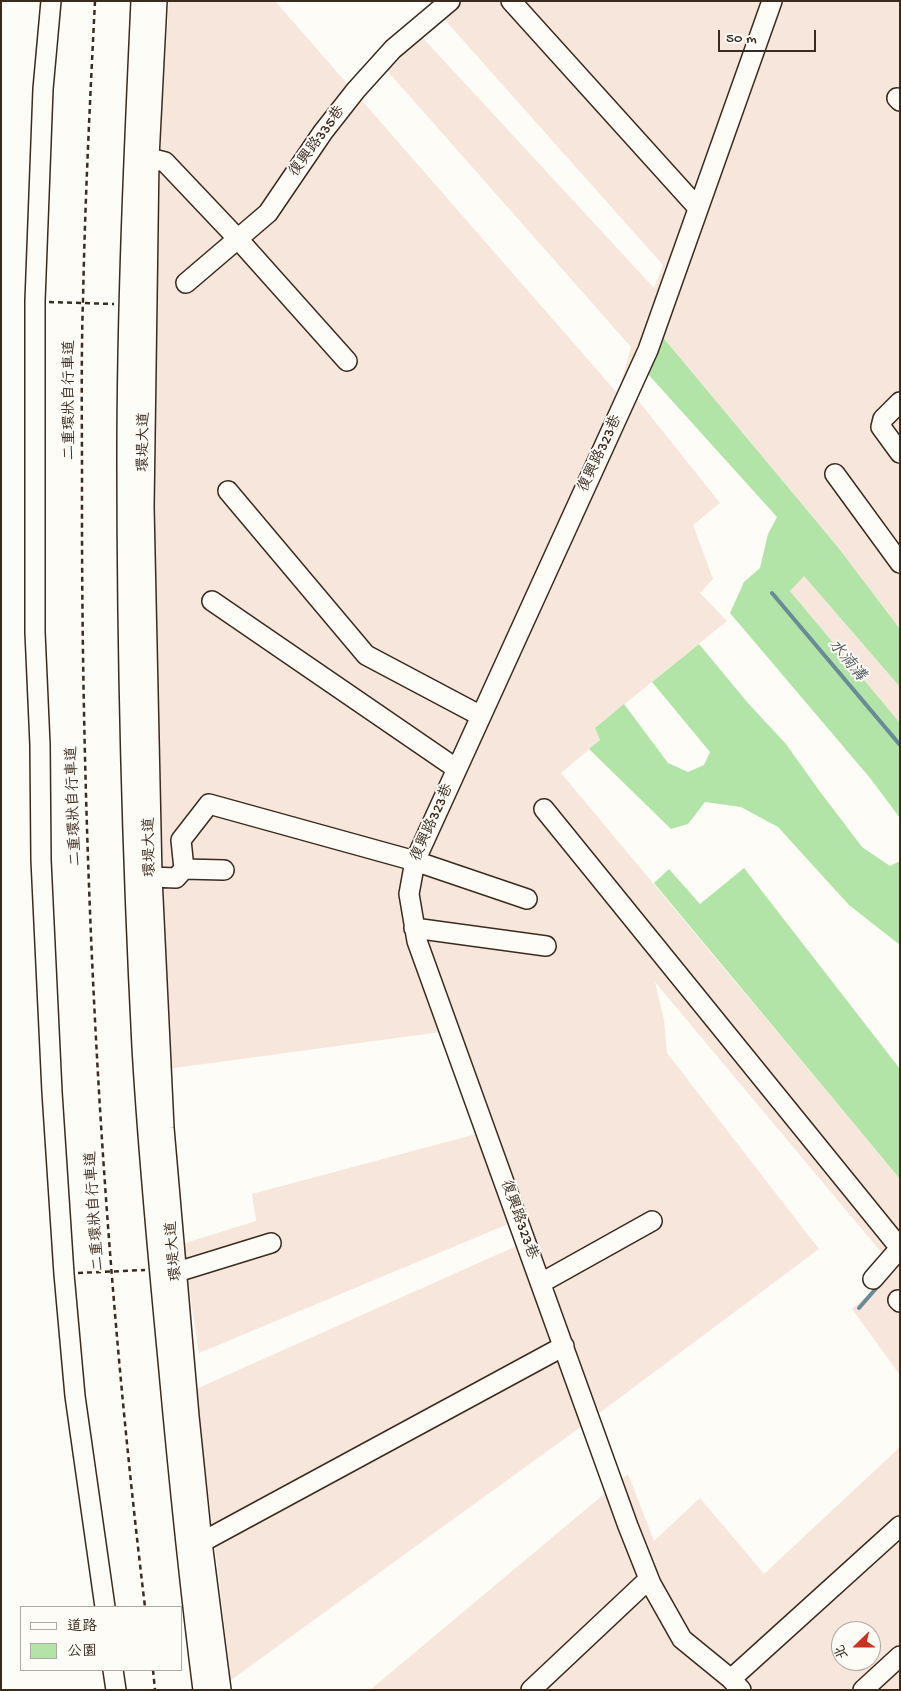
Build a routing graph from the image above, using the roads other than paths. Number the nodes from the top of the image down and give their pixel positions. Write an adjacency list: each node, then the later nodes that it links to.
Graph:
1 (51, 1): 37 (street)
2 (141, 1): 7 (street, 環堤大道)
3 (157, 1): 7 (street, 環堤大道)
4 (450, 1): 9 (street, 復興路335巷)
5 (511, 1): 8 (street)
6 (772, 1): 8 (street, 復興路323巷)
7 (141, 158): 9 (street); 24 (street, 環堤大道); 38 (street, 環堤大道)
8 (698, 208): 18 (street, 復興路323巷)
9 (238, 240): 10 (street, 復興路335巷); 11 (street)
10 (186, 283)
11 (347, 361)
12 (900, 402): 13 (street)
13 (900, 453)
14 (835, 474): 16 (street)
15 (228, 491): 18 (street)
16 (900, 563)
17 (212, 601): 19 (street)
18 (481, 716): 19 (street, 復興路323巷)
19 (457, 769): 21 (street, 復興路323巷)
20 (544, 809): 31 (street)
21 (415, 860): 22 (street); 25 (street); 26 (street, 復興路323巷)
22 (184, 869): 23 (street); 24 (street)
23 (224, 870)
24 (152, 877): 30 (street, 環堤大道)
25 (527, 900)
26 (414, 928): 27 (street); 32 (street, 復興路323巷)
27 (546, 946)
28 (652, 1221): 32 (street)
29 (271, 1242): 30 (street)
30 (177, 1272): 35 (street, 環堤大道)
31 (873, 1279)
32 (541, 1283): 33 (street, 復興路323巷)
33 (564, 1346): 35 (street); 36 (street, 復興路323巷)
34 (900, 1526): 41 (street)
35 (202, 1542): 38 (street, 環堤大道)
36 (649, 1579): 41 (street, 復興路323巷); 45 (street)
37 (105, 1606)
38 (207, 1655): 43 (street, 環堤大道); 44 (street, 環堤大道)
39 (900, 1656): 46 (street)
40 (113, 1671): 42 (street)
41 (736, 1685)
42 (116, 1690)
43 (204, 1690)
44 (221, 1690)
45 (530, 1690)
46 (863, 1690)

